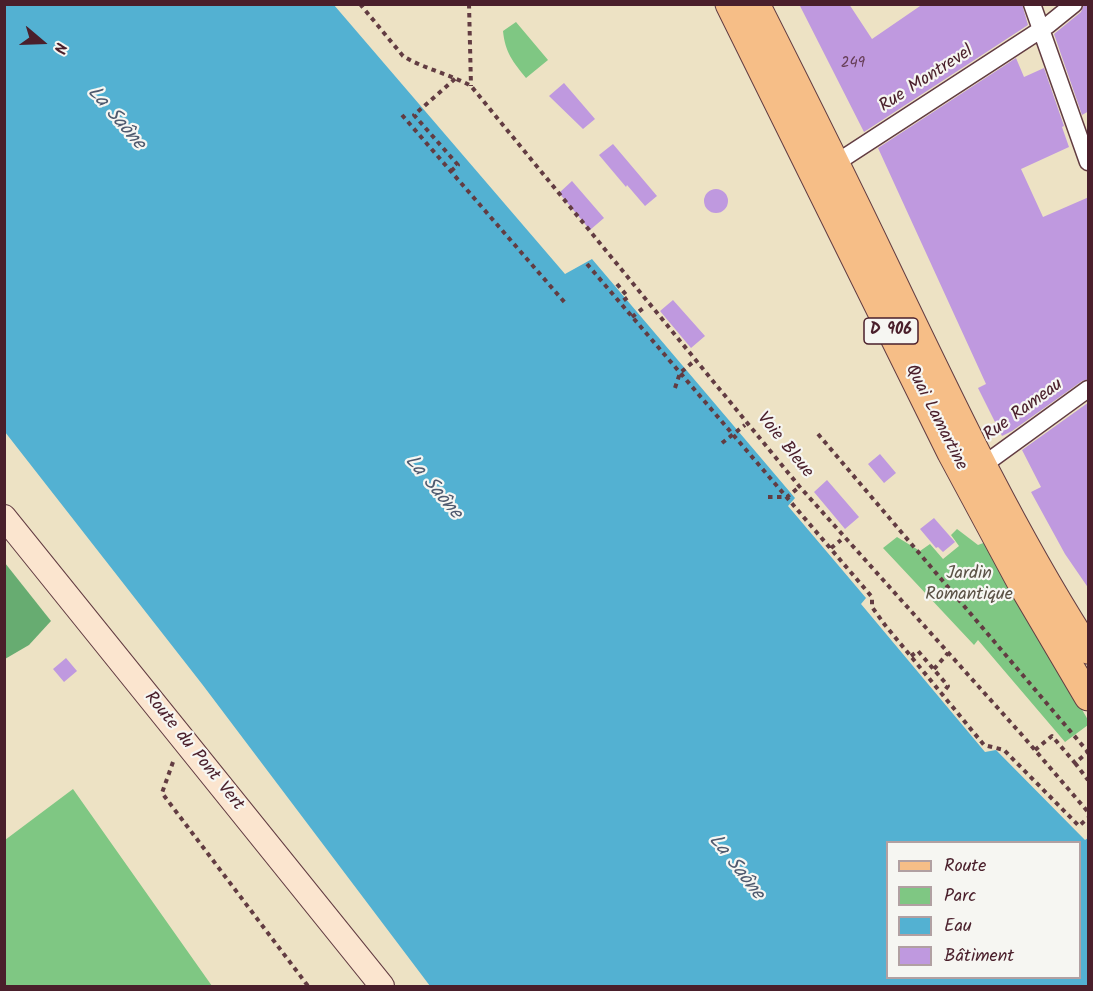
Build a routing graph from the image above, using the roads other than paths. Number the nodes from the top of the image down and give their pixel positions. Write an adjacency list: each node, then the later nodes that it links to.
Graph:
1 (729, 4): 12 (main road, Quai Lamartine / D 906)
2 (756, 4): 7 (main road, Quai Lamartine / D 906)
3 (1032, 4): 5 (street)
4 (1074, 4): 5 (street, Rue Montrevel)
5 (1040, 31): 6 (street); 7 (street, Rue Montrevel)
6 (1089, 162)
7 (836, 163): 9 (main road, Quai Lamartine / D 906)
8 (1089, 389): 9 (street, Rue Rameau)
9 (982, 466): 11 (main road, Quai Lamartine / D 906)
10 (4, 517): 13 (main road, Route du Pont Vert)
11 (1089, 650)
12 (1089, 697)
13 (382, 987)

